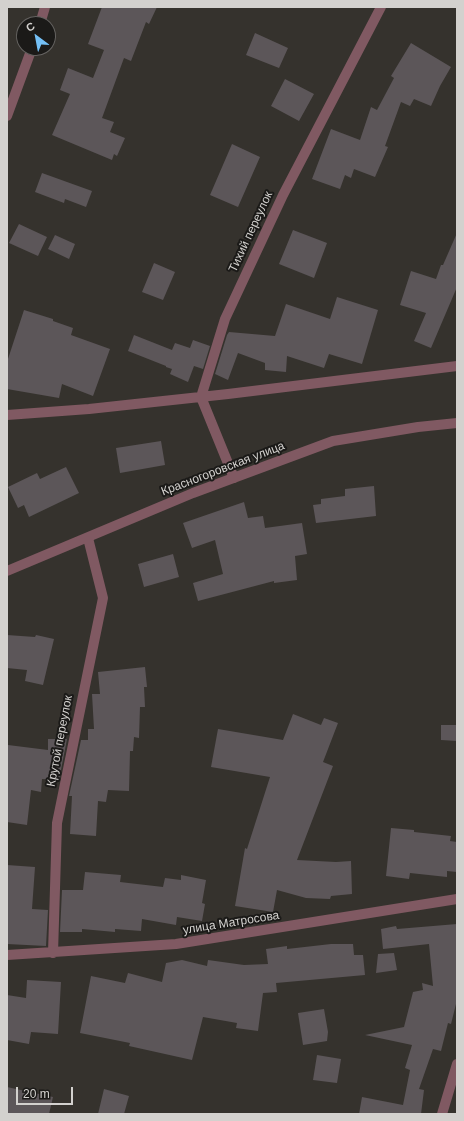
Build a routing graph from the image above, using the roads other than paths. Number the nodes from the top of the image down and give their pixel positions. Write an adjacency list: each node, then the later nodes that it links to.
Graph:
1 (381, 7): 5 (street, Тихий переулок)
2 (29, 56): 3 (street)
3 (7, 116)
4 (457, 366): 5 (street)
5 (200, 397): 6 (street); 8 (street)
6 (7, 415)
7 (457, 423): 8 (street, Красногоровская улица)
8 (234, 478): 9 (street, Красногоровская улица)
9 (88, 538): 10 (street, Красногоровская улица); 12 (street, Крутой переулок)
10 (7, 571)
11 (457, 899): 12 (street, улица Матросова)
12 (53, 953): 13 (street, улица Матросова)
13 (7, 955)
14 (457, 1064): 15 (street)
15 (442, 1114)

